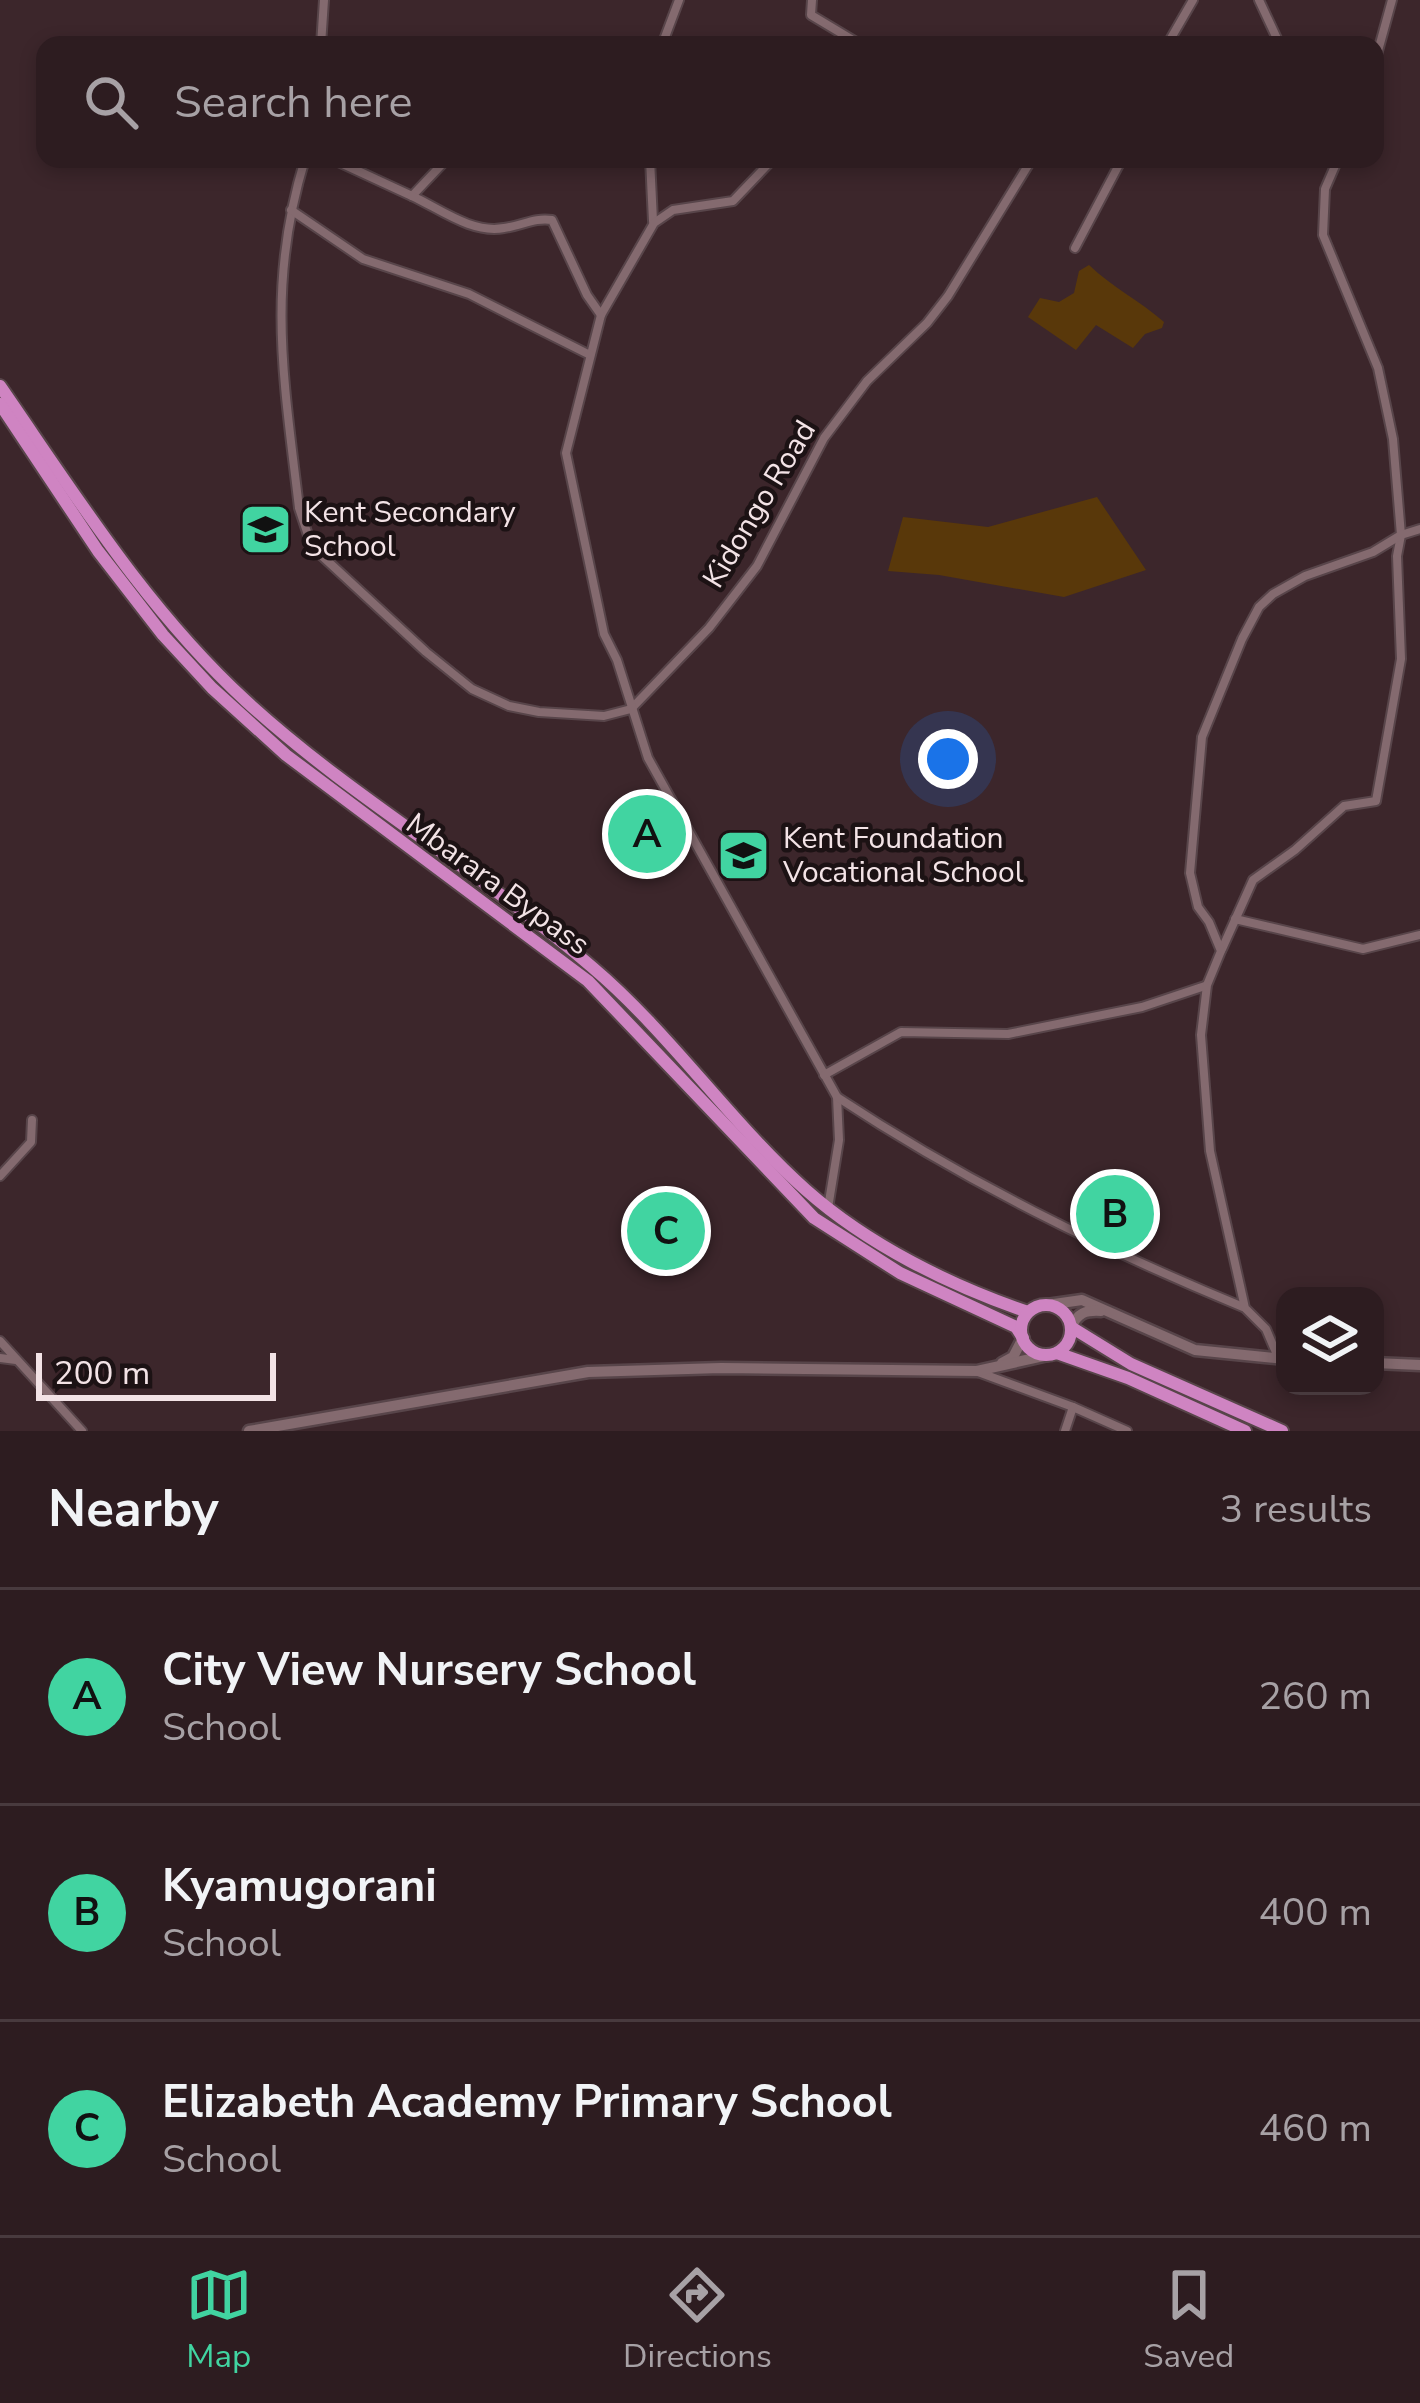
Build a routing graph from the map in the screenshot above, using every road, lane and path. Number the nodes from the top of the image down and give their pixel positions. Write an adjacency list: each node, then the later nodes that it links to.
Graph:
1 (323, 0): 7 (street)
2 (680, 0): 8 (street)
3 (812, 0): 9 (street)
4 (1193, 0): 10 (street)
5 (1259, 0): 11 (street)
6 (1392, 0): 12 (street)
7 (321, 36)
8 (666, 36)
9 (846, 36)
10 (1172, 36)
11 (1276, 36)
12 (1382, 36)
13 (302, 168): 22 (street)
14 (351, 168): 21 (street)
15 (438, 168): 21 (street)
16 (651, 168): 23 (street)
17 (764, 168): 23 (street)
18 (1026, 168): 31 (street, Kidongo Road)
19 (1117, 168): 24 (street)
20 (1334, 168): 30 (street)
21 (412, 196): 25 (street)
22 (290, 210): 26 (street); 31 (street)
23 (654, 223): 25 (street)
24 (1075, 248)
25 (601, 315): 26 (street)
26 (590, 355): 31 (street)
27 (0, 386): 40 (highway, Mbarara Bypass)
28 (0, 404): 46 (highway, Mbarara Bypass)
29 (1420, 529): 30 (street)
30 (1401, 535): 32 (street); 34 (street)
31 (631, 709): 36 (street)
32 (1235, 919): 33 (street); 34 (street)
33 (1420, 934)
34 (1221, 951): 35 (street)
35 (1207, 985): 36 (street); 42 (street)
36 (824, 1075): 37 (street)
37 (837, 1097): 40 (street); 42 (street)
38 (32, 1120): 39 (street)
39 (0, 1176)
40 (828, 1208): 43 (highway, Mbarara Bypass)
41 (1047, 1305): 43 (highway); 44 (main road); 45 (highway)
42 (1245, 1308): 48 (street)
43 (1028, 1312): 46 (highway)
44 (1116, 1312): 45 (main road); 51 (main road)
45 (1071, 1327): 49 (highway); 64 (highway)
46 (1023, 1338): 49 (highway); 55 (main road)
47 (0, 1341): 52 (street)
48 (1276, 1348)
49 (1052, 1354): 55 (main road); 63 (highway)
50 (0, 1358): 52 (street)
51 (1276, 1358)
52 (18, 1360): 59 (street)
53 (1384, 1364): 54 (main road)
54 (1420, 1366)
55 (994, 1367): 56 (main road)
56 (976, 1371): 57 (street); 58 (main road)
57 (1073, 1407): 61 (street); 62 (street)
58 (272, 1428): 60 (main road)
59 (82, 1431)
60 (249, 1431)
61 (1065, 1431)
62 (1127, 1431)
63 (1245, 1431)
64 (1282, 1431)

